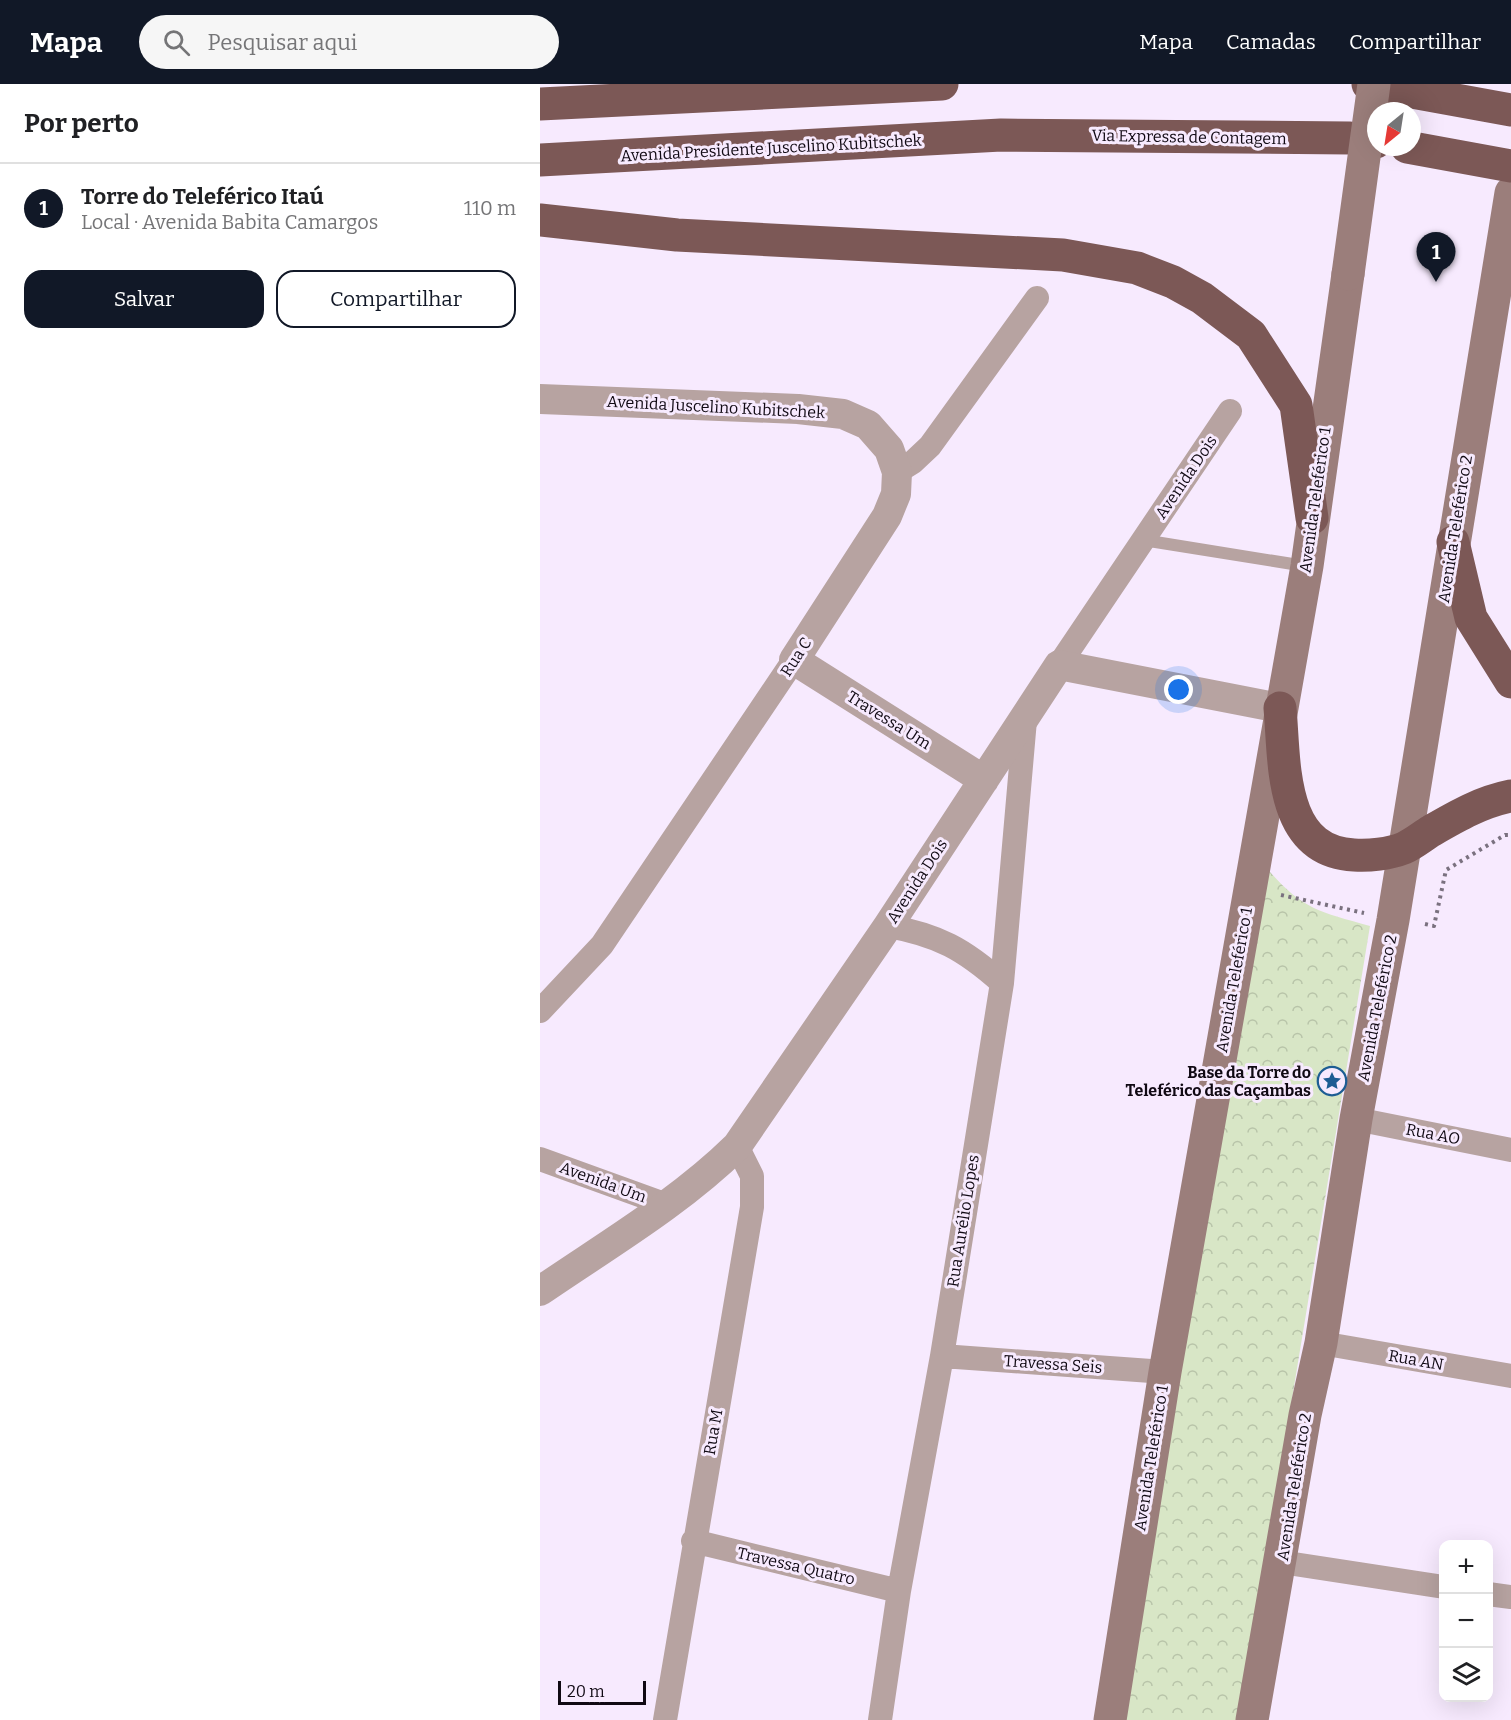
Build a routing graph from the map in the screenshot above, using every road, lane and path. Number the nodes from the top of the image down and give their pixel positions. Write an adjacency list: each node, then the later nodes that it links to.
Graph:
1 (942, 84): 4 (highway)
2 (1368, 84): 5 (highway)
3 (1374, 84): 17 (main road, Avenida Teleférico 1, bridge)
4 (540, 105)
5 (1511, 111)
6 (1001, 135): 7 (highway, Via Expressa de Contagem); 9 (highway, Avenida Presidente Juscelino Kubitschek)
7 (1367, 141)
8 (1421, 150): 10 (highway)
9 (540, 160)
10 (1511, 166)
11 (1511, 193): 19 (main road, Avenida Teleférico 2)
12 (540, 220): 17 (highway)
13 (1036, 298): 16 (street)
14 (540, 399): 16 (street, Avenida Juscelino Kubitschek)
15 (1230, 411): 18 (street, Avenida Dois)
16 (897, 472): 21 (street, Rua C)
17 (1312, 518): 20 (main road, Avenida Teleférico 1)
18 (1143, 540): 20 (lane); 22 (street, Avenida Dois)
19 (1453, 542): 23 (highway); 29 (main road, Avenida Teleférico 2)
20 (1306, 566): 24 (main road, Avenida Teleférico 1)
21 (794, 660): 26 (street, Travessa Um); 34 (street, Rua C)
22 (1059, 665): 24 (street); 25 (street, Avenida Dois)
23 (1511, 682)
24 (1280, 708): 29 (highway); 30 (main road, Avenida Teleférico 1)
25 (1025, 720): 26 (street, Avenida Dois); 33 (street, Rua Aurélio Lopes)
26 (984, 780): 32 (street, Avenida Dois)
27 (1511, 796): 29 (highway)
28 (1511, 835): 31 (path)
29 (1403, 848): 31 (main road, Avenida Teleférico 2)
30 (1251, 888): 31 (path); 43 (main road, Avenida Teleférico 1)
31 (1393, 920): 35 (main road, Avenida Teleférico 2)
32 (888, 926): 33 (street); 36 (street, Avenida Dois)
33 (1002, 983): 42 (street, Rua Aurélio Lopes)
34 (540, 1011)
35 (1356, 1119): 37 (street, Rua AO); 41 (main road, Avenida Teleférico 2)
36 (737, 1146): 39 (street, Avenida Dois); 45 (street, Rua M)
37 (1511, 1150)
38 (540, 1159): 39 (street, Avenida Um)
39 (667, 1205): 40 (street, Avenida Dois)
40 (540, 1291)
41 (1321, 1343): 44 (street, Rua AN); 46 (main road, Avenida Teleférico 2)
42 (942, 1356): 43 (street, Travessa Seis); 48 (street, Rua Aurélio Lopes)
43 (1165, 1372): 53 (main road, Avenida Teleférico 1)
44 (1511, 1376)
45 (693, 1541): 48 (street, Travessa Quatro); 51 (street, Rua M)
46 (1281, 1562): 47 (street); 54 (main road, Avenida Teleférico 2)
47 (1439, 1586)
48 (899, 1591): 52 (street, Rua Aurélio Lopes)
49 (1493, 1595): 50 (street)
50 (1511, 1597)
51 (665, 1720)
52 (880, 1720)
53 (1110, 1720)
54 (1252, 1720)

